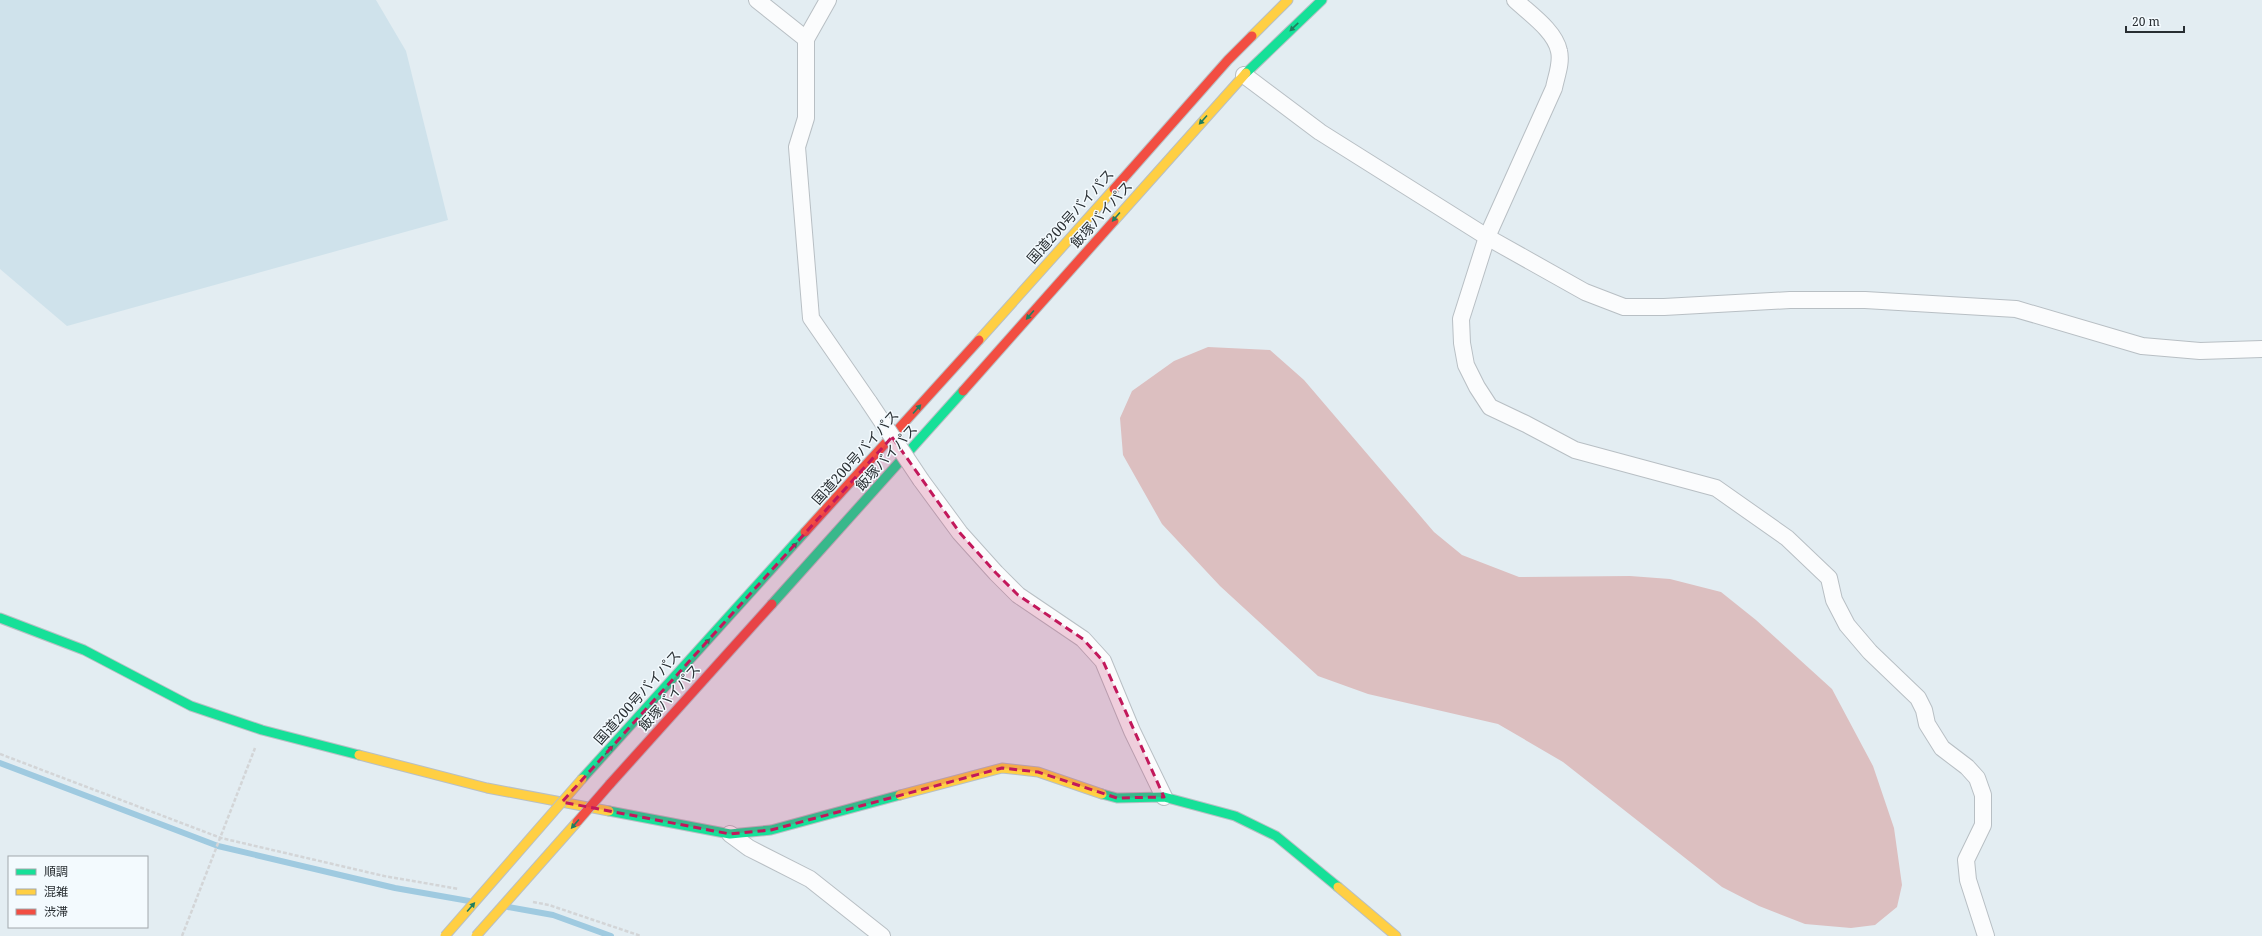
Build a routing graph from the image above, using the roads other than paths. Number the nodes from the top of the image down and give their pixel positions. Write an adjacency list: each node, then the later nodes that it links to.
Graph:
1 (757, 0): 6 (street)
2 (828, 0): 6 (street)
3 (1288, 0): 13 (main road, 国道200号バイパス, one-way to 3, bridge)
4 (1322, 0): 7 (main road, 飯塚バイパス, one-way to 7)
5 (1515, 0): 8 (street)
6 (806, 39): 11 (street, bridge)
7 (1244, 75): 8 (street); 14 (main road, 飯塚バイパス, one-way to 14, bridge)
8 (1487, 237): 9 (street); 17 (street)
9 (2262, 349)
10 (0, 618): 12 (main road)
11 (1164, 797): 12 (main road); 16 (main road)
12 (730, 834): 15 (street)
13 (445, 936)
14 (476, 936)
15 (882, 936)
16 (1396, 936)
17 (1986, 936)

